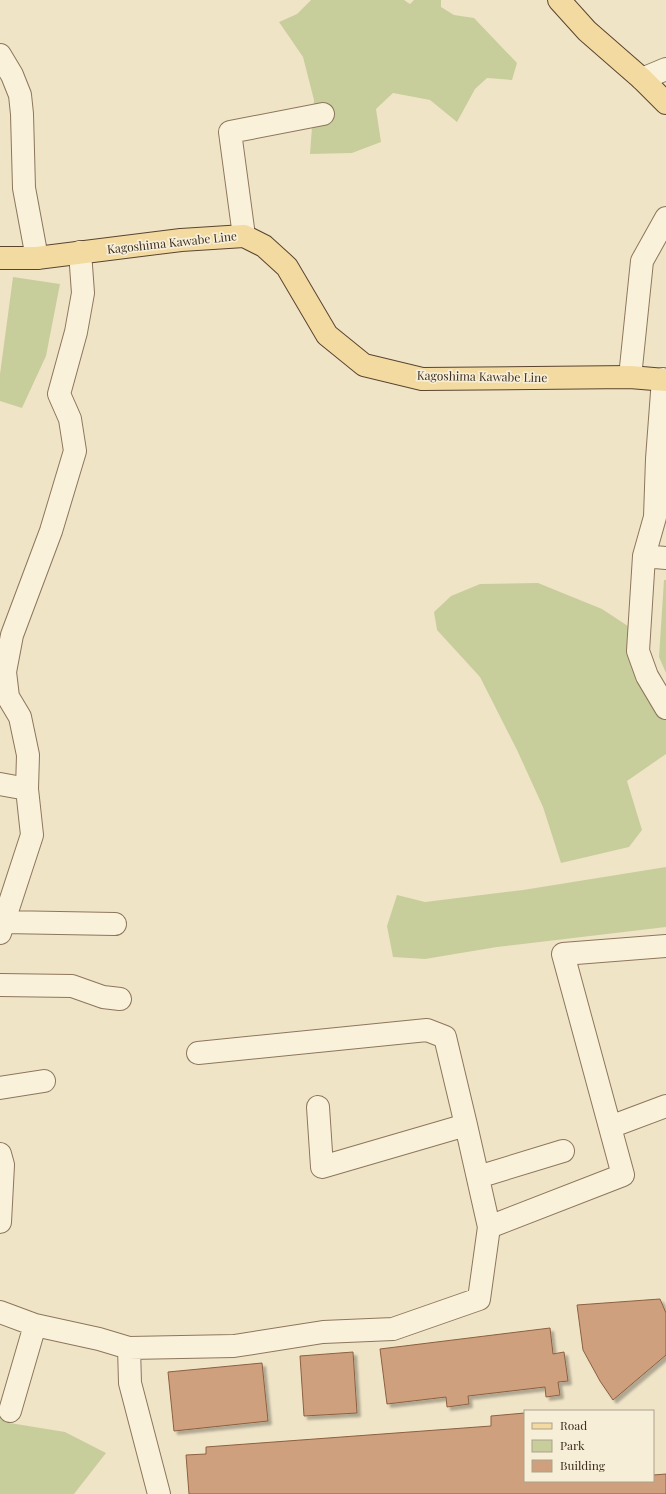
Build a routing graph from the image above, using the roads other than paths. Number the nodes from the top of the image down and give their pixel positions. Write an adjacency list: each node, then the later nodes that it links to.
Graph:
1 (559, 0): 4 (main road)
2 (0, 56): 11 (street)
3 (666, 69): 4 (street)
4 (642, 79): 5 (main road)
5 (666, 103)
6 (323, 114): 8 (street)
7 (666, 218): 12 (street)
8 (244, 236): 9 (main road, Kagoshima Kawabe Line); 12 (main road, Kagoshima Kawabe Line)
9 (80, 252): 11 (main road, Kagoshima Kawabe Line); 19 (street)
10 (0, 258): 11 (main road, Kagoshima Kawabe Line)
11 (37, 258)
12 (630, 377): 13 (main road, Kagoshima Kawabe Line)
13 (664, 380): 14 (street)
14 (662, 459): 15 (street)
15 (644, 556): 16 (street); 17 (street)
16 (666, 558)
17 (666, 708)
18 (0, 784): 19 (street)
19 (27, 789): 21 (street)
20 (115, 924): 21 (street)
21 (2, 928)
22 (666, 946): 31 (street)
23 (0, 985): 24 (street)
24 (120, 999)
25 (198, 1053): 30 (street)
26 (44, 1081): 27 (street)
27 (0, 1088)
28 (666, 1106): 31 (street)
29 (318, 1107): 30 (street)
30 (466, 1125): 34 (street)
31 (610, 1127): 36 (street)
32 (563, 1151): 34 (street)
33 (0, 1154): 35 (street)
34 (478, 1177): 36 (street)
35 (0, 1222)
36 (488, 1227): 39 (street)
37 (0, 1312): 38 (street)
38 (35, 1325): 39 (street); 40 (street)
39 (129, 1348): 41 (street)
40 (10, 1411)
41 (159, 1494)

